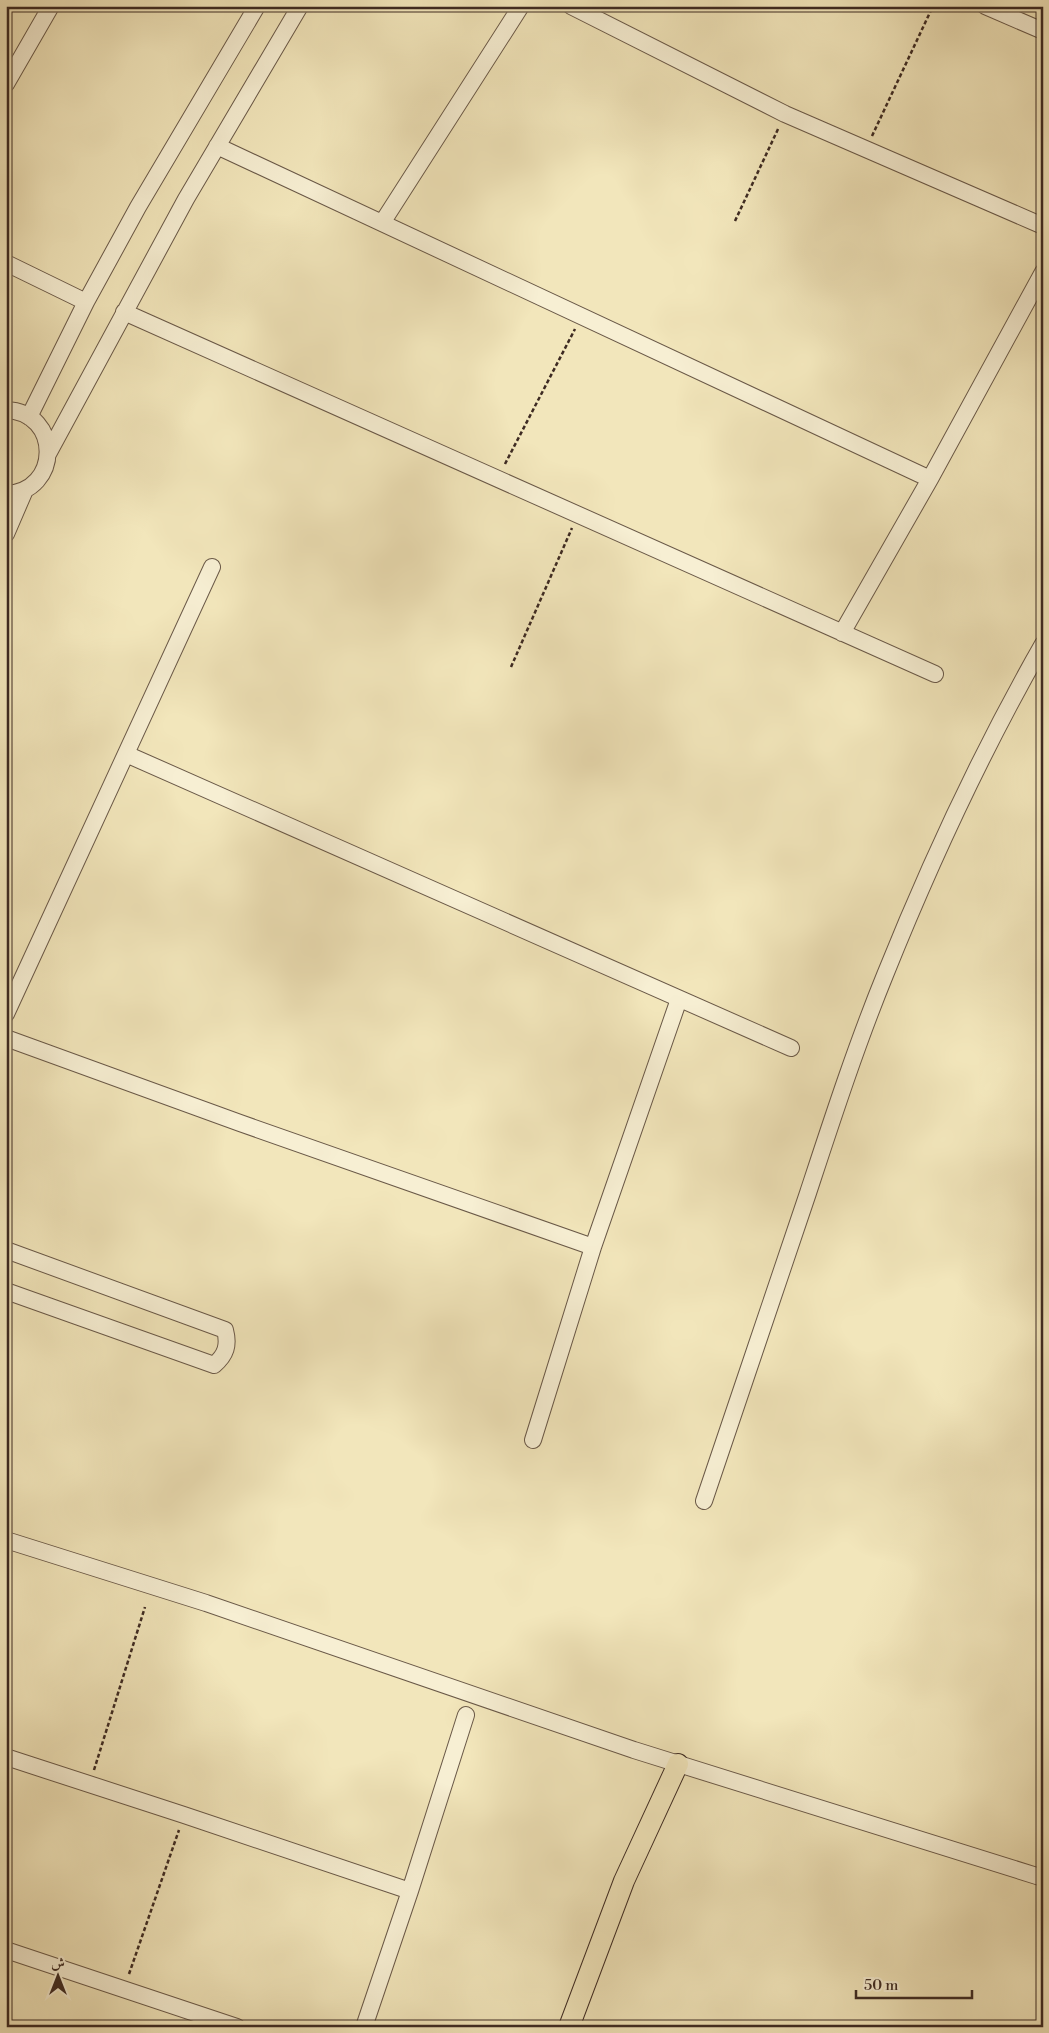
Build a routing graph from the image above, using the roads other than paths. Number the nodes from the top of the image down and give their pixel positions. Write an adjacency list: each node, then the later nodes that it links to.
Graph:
1 (51, 6): 8 (street)
2 (257, 6): 14 (street)
3 (300, 6): 9 (street)
4 (521, 6): 10 (street)
5 (571, 6): 11 (street)
6 (985, 6): 7 (street)
7 (1043, 31)
8 (6, 84)
9 (217, 146): 10 (street); 15 (street)
10 (382, 223): 19 (street)
11 (1043, 226)
12 (6, 263): 14 (street)
13 (1043, 272): 19 (street)
14 (86, 302): 17 (street)
15 (124, 312): 18 (street); 24 (street)
16 (6, 410): 17 (street)
17 (29, 417): 18 (street)
18 (48, 454): 20 (street)
19 (930, 479): 24 (street)
20 (24, 490): 21 (street); 22 (street)
21 (6, 494)
22 (6, 534)
23 (212, 567): 27 (street)
24 (842, 633): 26 (street)
25 (1043, 644): 36 (street)
26 (935, 674)
27 (126, 754): 28 (street); 29 (street)
28 (679, 999): 31 (street); 32 (street)
29 (6, 1014)
30 (6, 1038): 32 (street)
31 (792, 1048)
32 (593, 1247): 35 (street)
33 (6, 1250): 34 (street)
34 (6, 1291)
35 (533, 1440)
36 (704, 1501)
37 (6, 1540): 40 (street)
38 (466, 1715): 42 (street)
39 (6, 1757): 42 (street)
40 (678, 1764): 41 (street); 46 (main road)
41 (1043, 1878)
42 (410, 1892): 45 (street)
43 (6, 1950): 44 (street)
44 (237, 2027)
45 (364, 2027)
46 (569, 2027)

